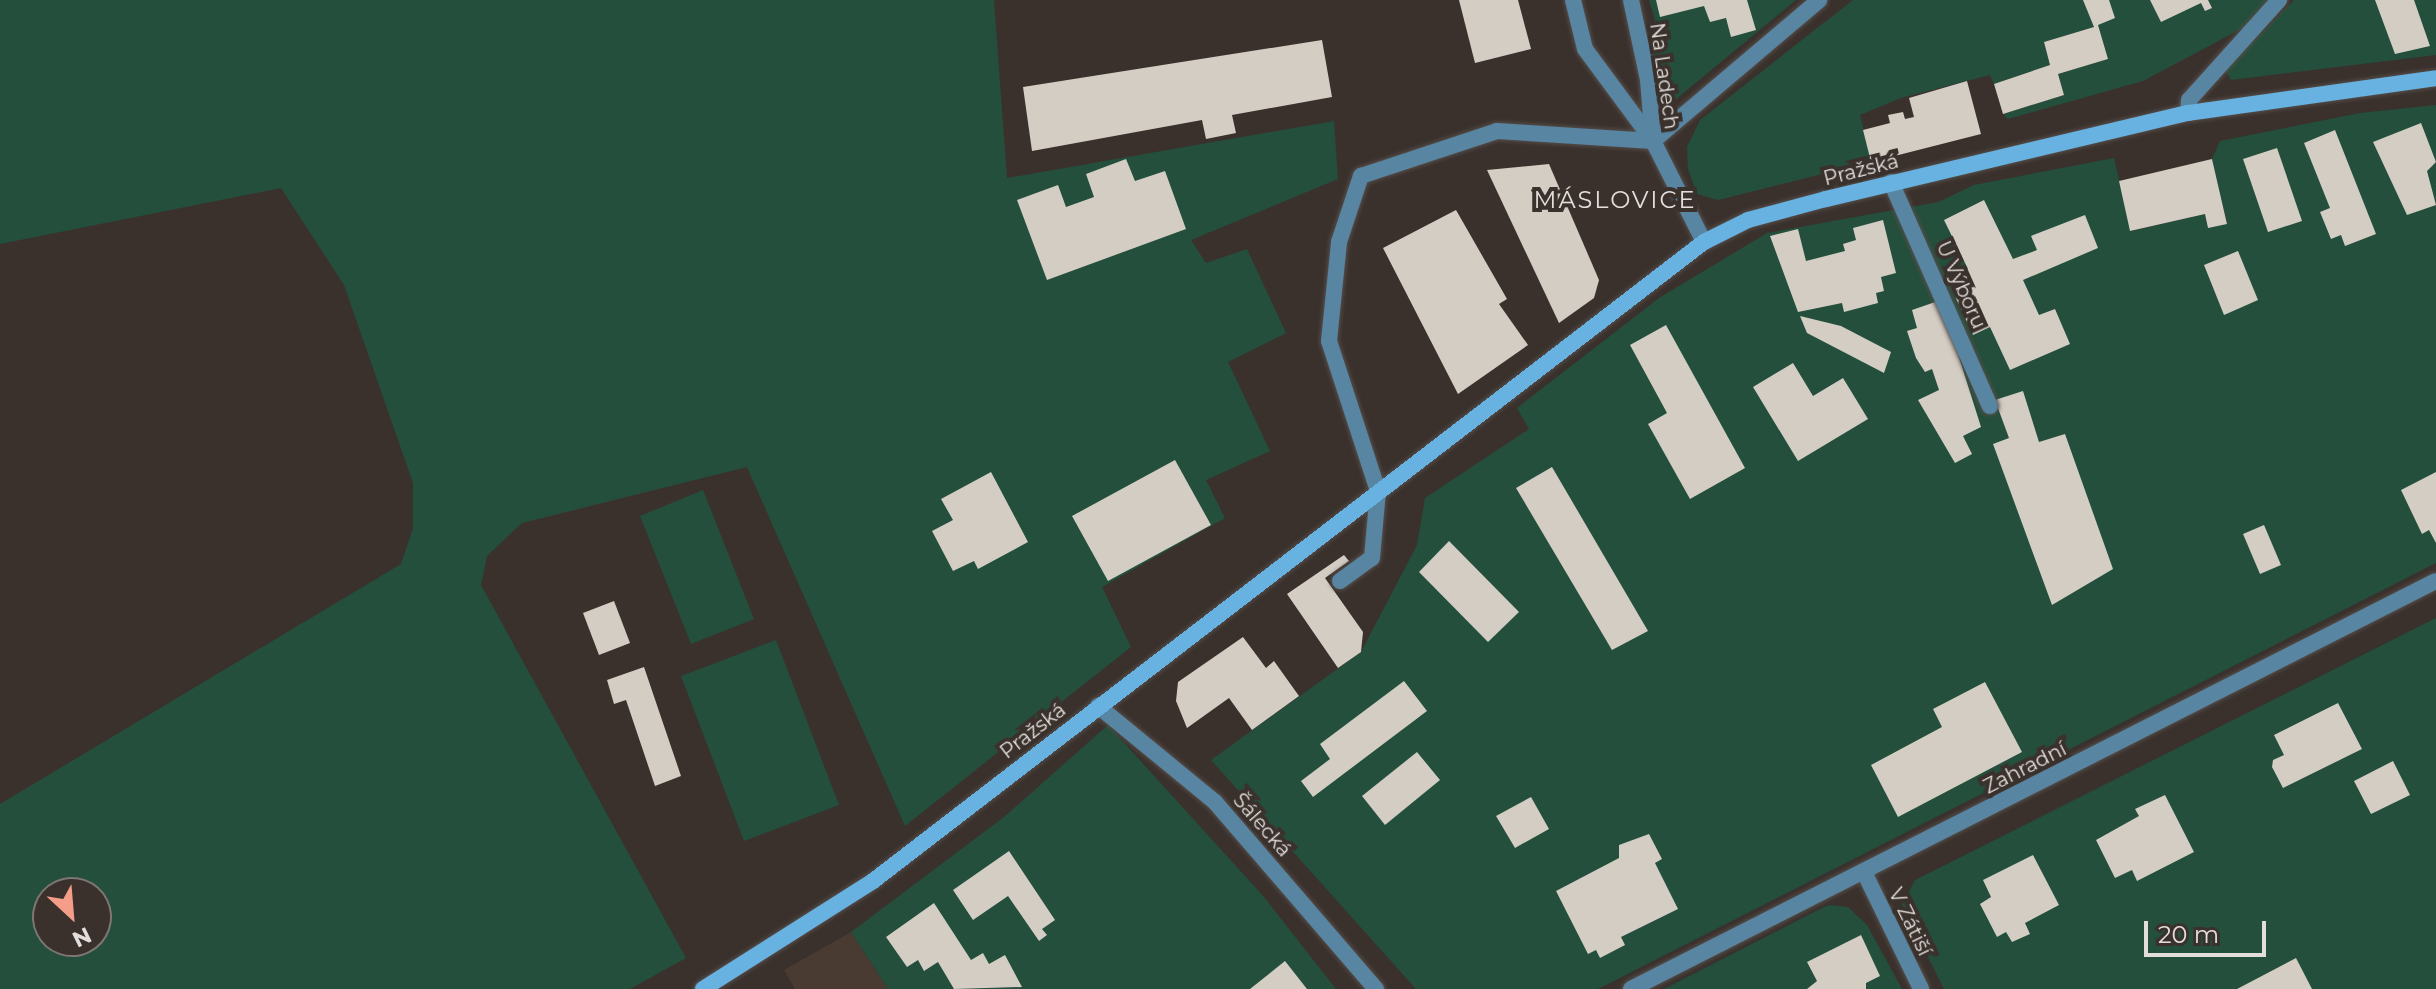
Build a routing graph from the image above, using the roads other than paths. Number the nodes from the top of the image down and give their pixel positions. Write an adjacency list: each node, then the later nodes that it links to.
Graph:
1 (1573, 0): 7 (street)
2 (1631, 0): 7 (street, Na Ladech)
3 (1819, 0): 7 (street)
4 (2279, 0): 6 (street)
5 (2436, 78): 6 (street, Pražská)
6 (2188, 113): 8 (street, Pražská)
7 (1653, 141): 9 (street, Na Ladech); 11 (street)
8 (1891, 182): 9 (street, Pražská); 10 (street, U Výboru)
9 (1704, 242): 11 (street, Pražská)
10 (1990, 406)
11 (1378, 491): 12 (street); 14 (street, Pražská)
12 (1340, 581)
13 (2436, 581): 15 (street, Zahradní)
14 (1098, 706): 16 (street, Pražská); 17 (street, Šálecká)
15 (1864, 872): 18 (street, Zahradní); 19 (street, V Zátiší)
16 (703, 989)
17 (1376, 989)
18 (1631, 989)
19 (1921, 989)

